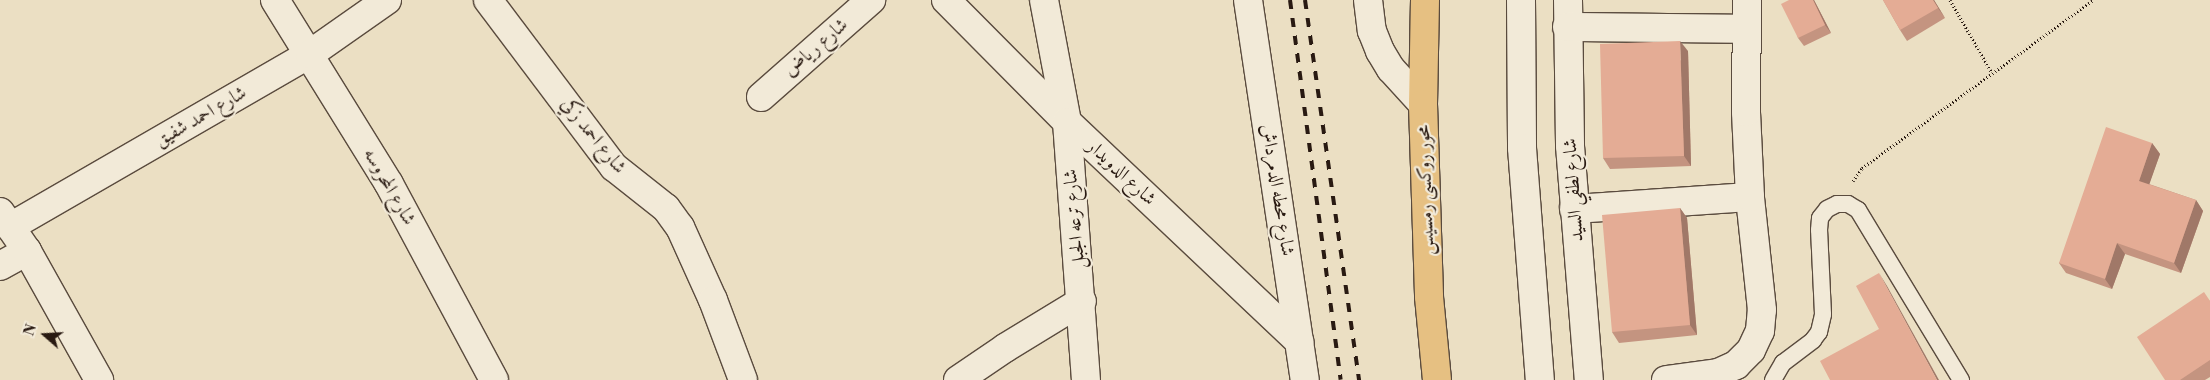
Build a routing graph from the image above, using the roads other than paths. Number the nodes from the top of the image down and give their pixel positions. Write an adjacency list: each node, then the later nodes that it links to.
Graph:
1 (275, 0): 15 (street, شارع المحروسه)
2 (387, 0): 15 (street, شارع احمد شفيق)
3 (488, 0): 28 (street, شارع احمد زكي)
4 (871, 0): 16 (street, شارع رياض)
5 (946, 0): 18 (street, شارع الدويدار)
6 (1044, 0): 18 (street, شارع ترعه الجبل)
7 (1248, 0): 25 (street, شارع محطه الدمرداش)
8 (1368, 0): 17 (street)
9 (1425, 0): 17 (main road, محور روكسى رمسيس)
10 (1521, 0): 33 (street)
11 (1568, 0): 13 (street, شارع لطفي السيد)
12 (1747, 0): 14 (street)
13 (1568, 27): 14 (street); 20 (street, شارع لطفي السيد)
14 (1746, 29): 19 (street)
15 (310, 54): 21 (street, شارع احمد شفيق); 27 (street, شارع المحروسه)
16 (761, 97)
17 (1423, 104): 32 (main road, محور روكسى رمسيس)
18 (1067, 122): 24 (street, شارع ترعه الجبل); 25 (street, شارع الدويدار)
19 (1750, 197): 20 (street); 35 (street)
20 (1574, 209): 34 (street, شارع لطفي السيد)
21 (5, 219): 22 (street)
22 (27, 251): 23 (street); 26 (street)
23 (0, 266)
24 (1082, 301): 29 (street); 30 (street, شارع ترعه الجبل)
25 (1300, 342): 31 (street, شارع محطه الدمرداش)
26 (99, 380)
27 (494, 380)
28 (743, 380)
29 (958, 380)
30 (1086, 380)
31 (1305, 380)
32 (1436, 380)
33 (1540, 380)
34 (1589, 380)
35 (1666, 380)
36 (1773, 380): 37 (lane)
37 (1961, 380)

